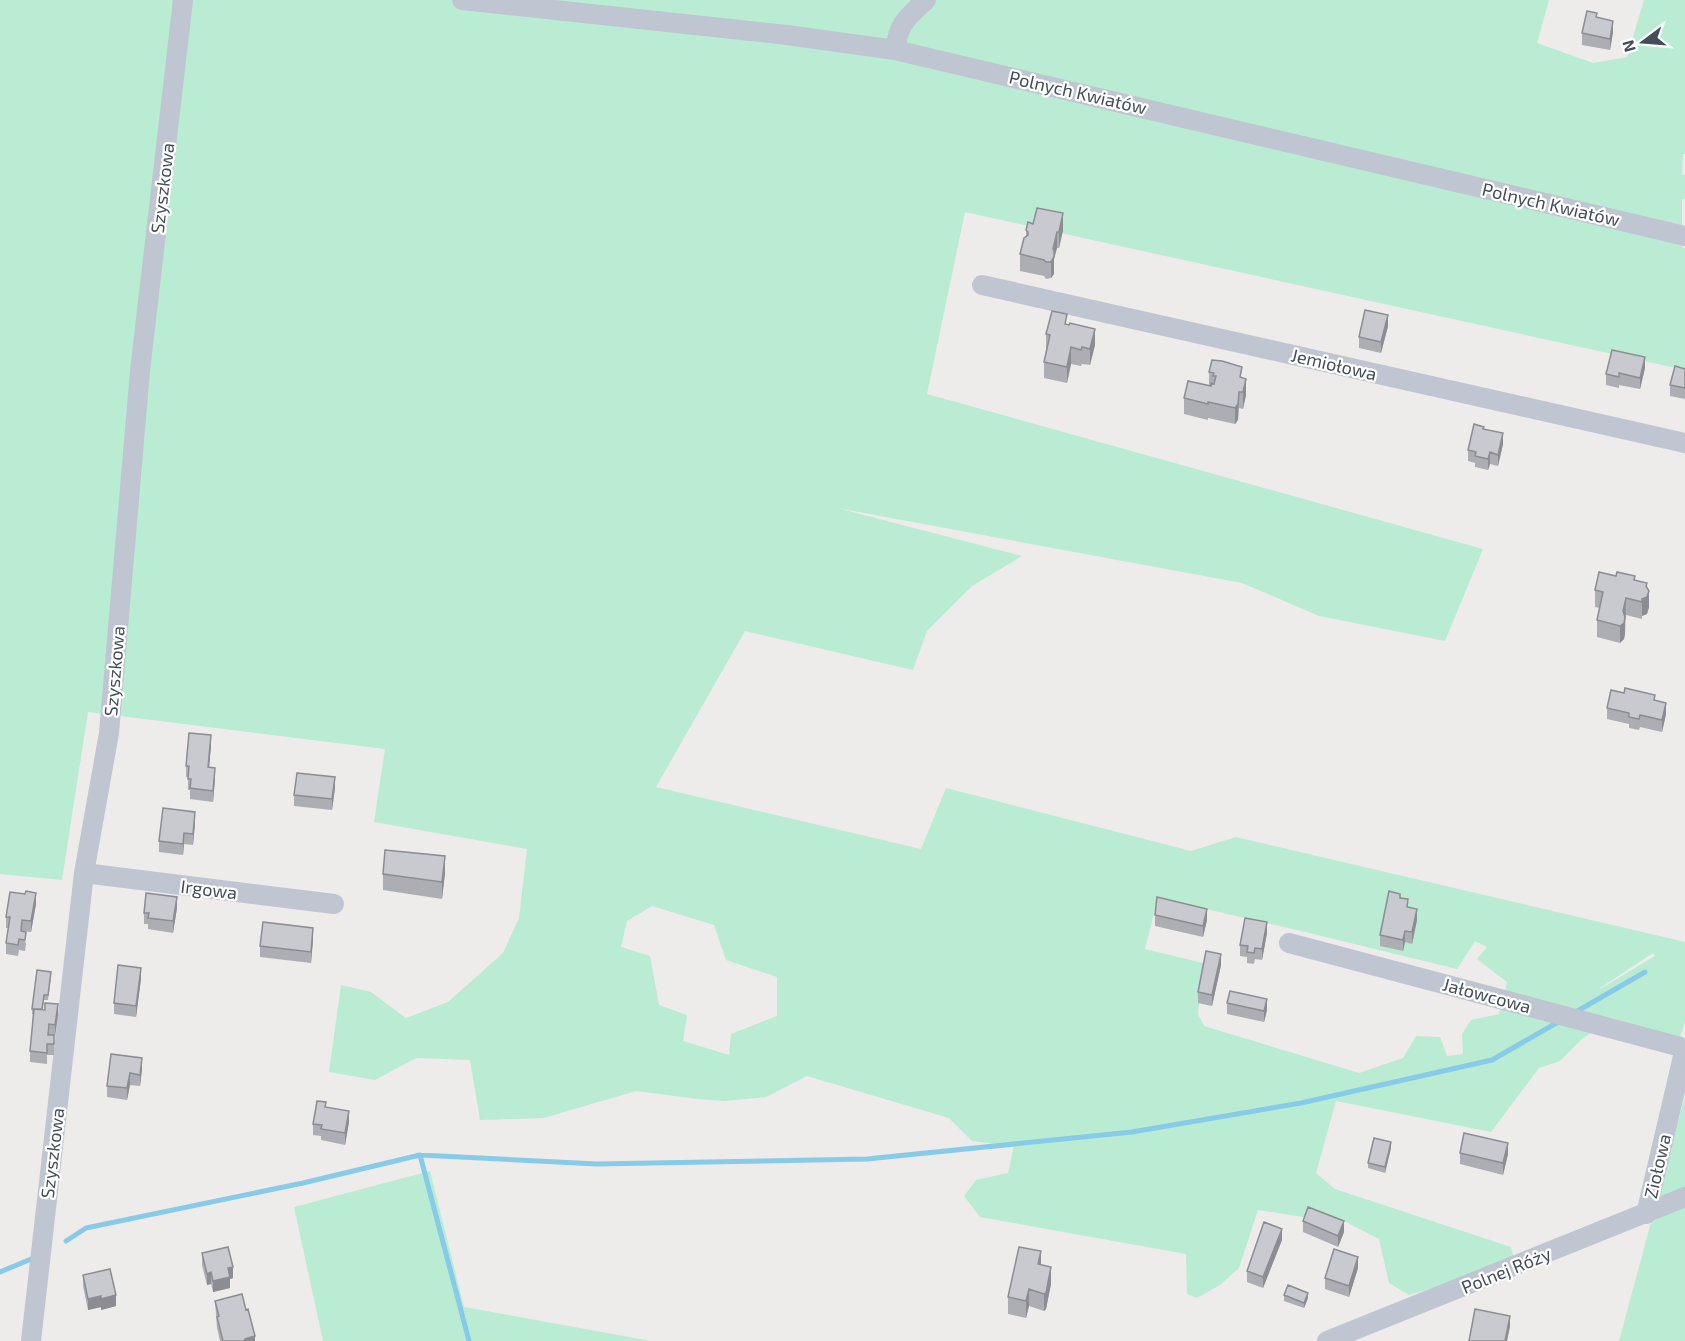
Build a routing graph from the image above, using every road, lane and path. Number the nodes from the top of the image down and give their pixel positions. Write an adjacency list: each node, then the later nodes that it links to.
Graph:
1 (183, 0): 8 (street, Szyszkowa)
2 (462, 0): 4 (street, Polnych Kwiatów)
3 (926, 0): 4 (street)
4 (895, 50): 5 (street, Polnych Kwiatów)
5 (1685, 236)
6 (982, 285): 7 (street, Jemiołowa)
7 (1685, 442)
8 (84, 873): 9 (street, Irgowa); 14 (street, Szyszkowa)
9 (334, 904)
10 (1289, 943): 11 (street, Jałowcowa)
11 (1685, 1048): 13 (street, Ziołowa)
12 (1685, 1197): 13 (street, Polnej Róży)
13 (1646, 1214): 15 (street, Polnej Róży)
14 (31, 1341)
15 (1327, 1341)

